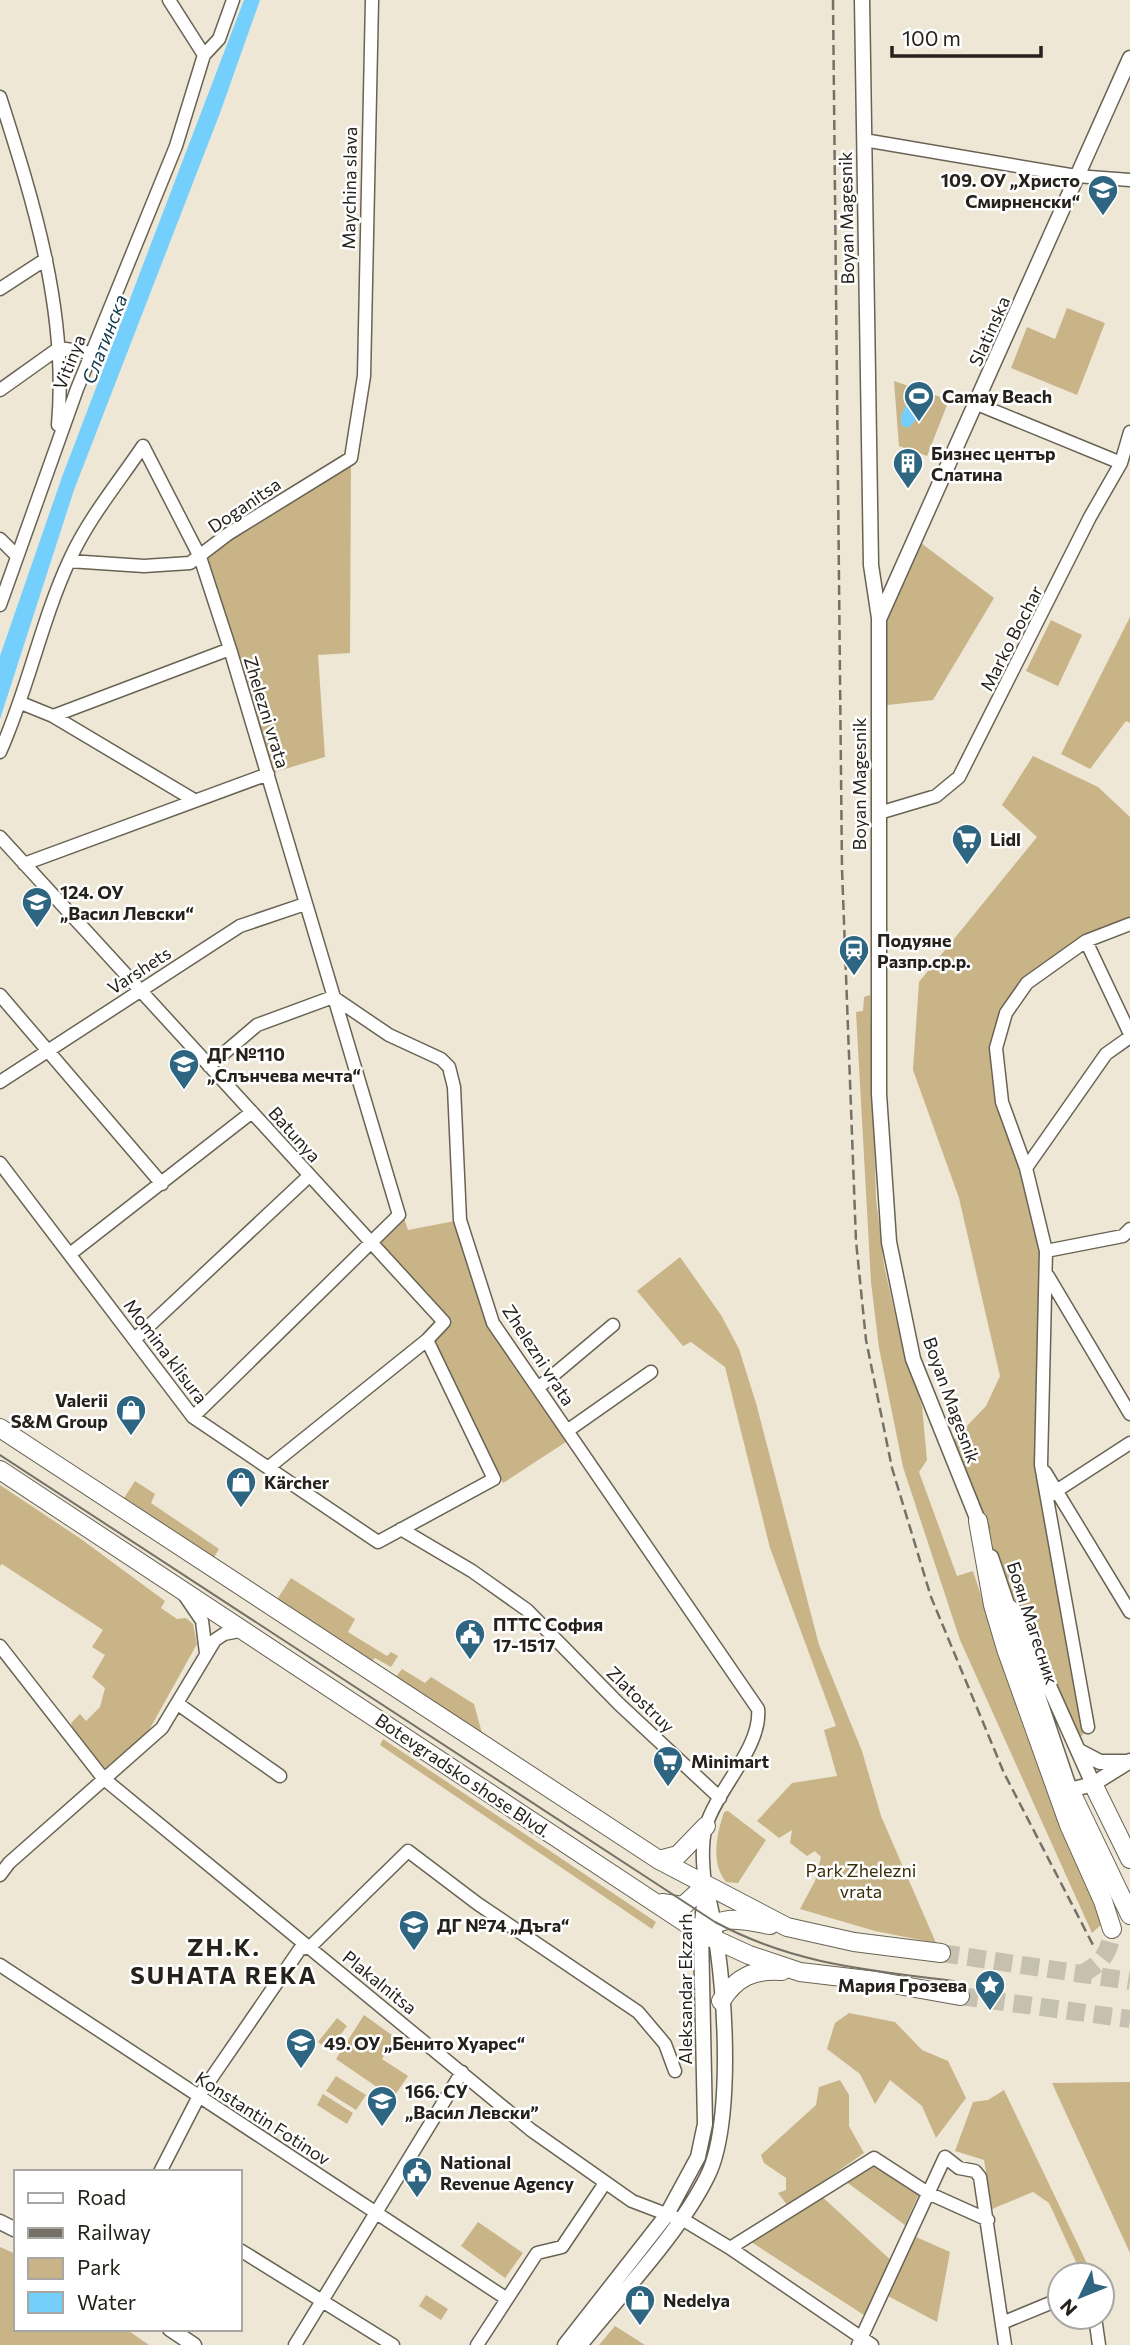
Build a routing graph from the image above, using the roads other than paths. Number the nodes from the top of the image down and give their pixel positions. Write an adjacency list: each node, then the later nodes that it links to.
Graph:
1 (170, 0): 5 (street)
2 (233, 0): 5 (street, Vitinya)
3 (372, 0): 16 (street, Maychina slava)
4 (862, 0): 9 (street, Boyan Magesnik)
5 (204, 55): 15 (street, Vitinya)
6 (1130, 58): 7 (street, Slatinska)
7 (1125, 78): 10 (street, Slatinska)
8 (0, 97): 12 (street)
9 (864, 140): 10 (street); 27 (street, Boyan Magesnik)
10 (1076, 176): 11 (street); 18 (street, Slatinska)
11 (1130, 180)
12 (46, 259): 13 (street); 14 (street)
13 (0, 289)
14 (60, 348): 15 (street); 17 (street); 20 (street)
15 (91, 354): 20 (street, Vitinya)
16 (364, 376): 24 (street, Doganitsa)
17 (0, 390)
18 (977, 404): 21 (street); 27 (street, Slatinska)
19 (1130, 432): 21 (street, Marko Bochar)
20 (57, 443): 23 (street, Vitinya)
21 (1121, 463): 34 (street, Marko Bochar)
22 (0, 539): 23 (street)
23 (17, 556): 26 (street, Vitinya)
24 (200, 557): 25 (street, Doganitsa); 25 (street, Zhelezni vrata); 28 (street, Zhelezni vrata)
25 (69, 561): 29 (street)
26 (0, 605)
27 (879, 618): 34 (street, Boyan Magesnik)
28 (230, 649): 30 (street); 32 (street, Zhelezni vrata)
29 (21, 703): 30 (street); 31 (street)
30 (53, 716): 33 (street)
31 (0, 752)
32 (268, 774): 33 (street); 37 (street, Zhelezni vrata)
33 (194, 800): 36 (street)
34 (879, 813): 70 (street, Boyan Magesnik)
35 (0, 837): 36 (street, Batunya)
36 (24, 864): 40 (street, Batunya)
37 (305, 904): 40 (street, Varshets); 42 (street, Zhelezni vrata)
38 (1130, 924): 39 (street)
39 (1086, 940): 43 (street); 49 (street)
40 (139, 990): 44 (street, Varshets); 45 (street, Batunya)
41 (0, 995): 44 (street)
42 (333, 997): 45 (street); 53 (street, Zhelezni vrata); 61 (street, Zhelezni vrata)
43 (1130, 1036): 49 (street)
44 (47, 1050): 46 (street, Varshets); 51 (street)
45 (209, 1066): 47 (street, Batunya)
46 (0, 1082)
47 (252, 1112): 50 (street, Batunya); 51 (street)
48 (0, 1163): 55 (street, Momina klisura)
49 (1026, 1168): 54 (street)
50 (309, 1175): 53 (street, Batunya); 58 (street)
51 (162, 1184): 55 (street)
52 (1128, 1237): 54 (street)
53 (372, 1244): 59 (street, Batunya); 63 (street)
54 (1046, 1251): 56 (street)
55 (70, 1254): 58 (street, Momina klisura)
56 (1046, 1274): 62 (street); 69 (street)
57 (613, 1325): 61 (street)
58 (135, 1339): 63 (street, Momina klisura)
59 (427, 1340): 67 (street); 71 (street)
60 (651, 1372): 65 (street)
61 (538, 1388): 65 (street, Zhelezni vrata)
62 (1130, 1414)
63 (193, 1417): 67 (street, Momina klisura)
64 (0, 1428): 91 (main road, Botevgradsko shose Blvd.)
65 (567, 1431): 87 (street, Zhelezni vrata)
66 (1130, 1443): 69 (street)
67 (269, 1467): 71 (street, Momina klisura)
68 (0, 1470): 73 (main road, Botevgradsko shose Blvd.)
69 (1052, 1494): 74 (street); 80 (street)
70 (978, 1521): 72 (street, Boyan Magesnik); 75 (main road)
71 (401, 1529): 87 (street, Zlatostruy)
72 (989, 1551): 75 (street, Боян Магесник)
73 (179, 1587): 76 (main road, Botevgradsko shose Blvd.); 78 (street)
74 (1130, 1612)
75 (1008, 1614): 81 (street, Боян Магесник); 86 (street, Боян Магесник); 97 (main road)
76 (245, 1630): 78 (street); 94 (main road, Botevgradsko shose Blvd.)
77 (0, 1646): 84 (street, Plakalnitsa)
78 (206, 1653): 79 (street)
79 (178, 1704): 83 (street); 84 (street)
80 (1087, 1727)
81 (1079, 1751): 82 (street); 85 (street, Боян Магесник)
82 (1130, 1761): 85 (street)
83 (280, 1776)
84 (103, 1778): 90 (street); 99 (street, Plakalnitsa)
85 (1093, 1784): 86 (street); 89 (main road)
86 (1070, 1790): 95 (main road)
87 (720, 1798): 88 (street)
88 (706, 1826): 91 (main road); 93 (street)
89 (1130, 1858)
90 (4, 1859): 92 (street)
91 (659, 1860): 93 (main road, Botevgradsko shose Blvd.)
92 (0, 1875)
93 (705, 1885): 94 (main road); 96 (main road, Botevgradsko shose Blvd.); 98 (street, Aleksandar Ekzarh)
94 (646, 1897): 98 (main road, Botevgradsko shose Blvd.)
95 (1130, 1915)
96 (787, 1927): 98 (main road); 100 (main road, Botevgradsko shose Blvd.)
97 (1112, 1929)
98 (711, 1932): 102 (main road, Botevgradsko shose Blvd.); 104 (street, Aleksandar Ekzarh); 112 (street, Aleksandar Ekzarh)
99 (310, 1947): 105 (street); 106 (street, Plakalnitsa); 107 (street)
100 (941, 1953)
101 (0, 1965): 107 (street, Konstantin Fotinov)
102 (800, 1972): 103 (main road, Botevgradsko shose Blvd.); 104 (main road)
103 (960, 1996)
104 (721, 2001): 112 (street, Aleksandar Ekzarh)
105 (676, 2071)
106 (462, 2072): 109 (street, Plakalnitsa); 111 (street)
107 (199, 2096): 108 (street); 111 (street, Konstantin Fotinov)
108 (161, 2170)
109 (605, 2183): 112 (street, Plakalnitsa); 116 (street)
110 (928, 2193): 113 (street); 113 (street); 114 (street); 121 (street)
111 (375, 2212): 116 (street, Konstantin Fotinov); 117 (street)
112 (673, 2218): 114 (street, Plakalnitsa); 126 (street, Aleksandar Ekzarh); 127 (street, Aleksandar Ekzarh)
113 (988, 2220): 119 (street)
114 (730, 2248): 121 (street, Plakalnitsa)
115 (242, 2251): 117 (street)
116 (507, 2299): 125 (street)
117 (321, 2302): 123 (street); 124 (street)
118 (1046, 2306): 119 (street)
119 (1002, 2323): 128 (street)
120 (173, 2331): 122 (street)
121 (864, 2342)
122 (194, 2345)
123 (295, 2345)
124 (393, 2345)
125 (477, 2345)
126 (565, 2345)
127 (580, 2345)
128 (1005, 2345)

